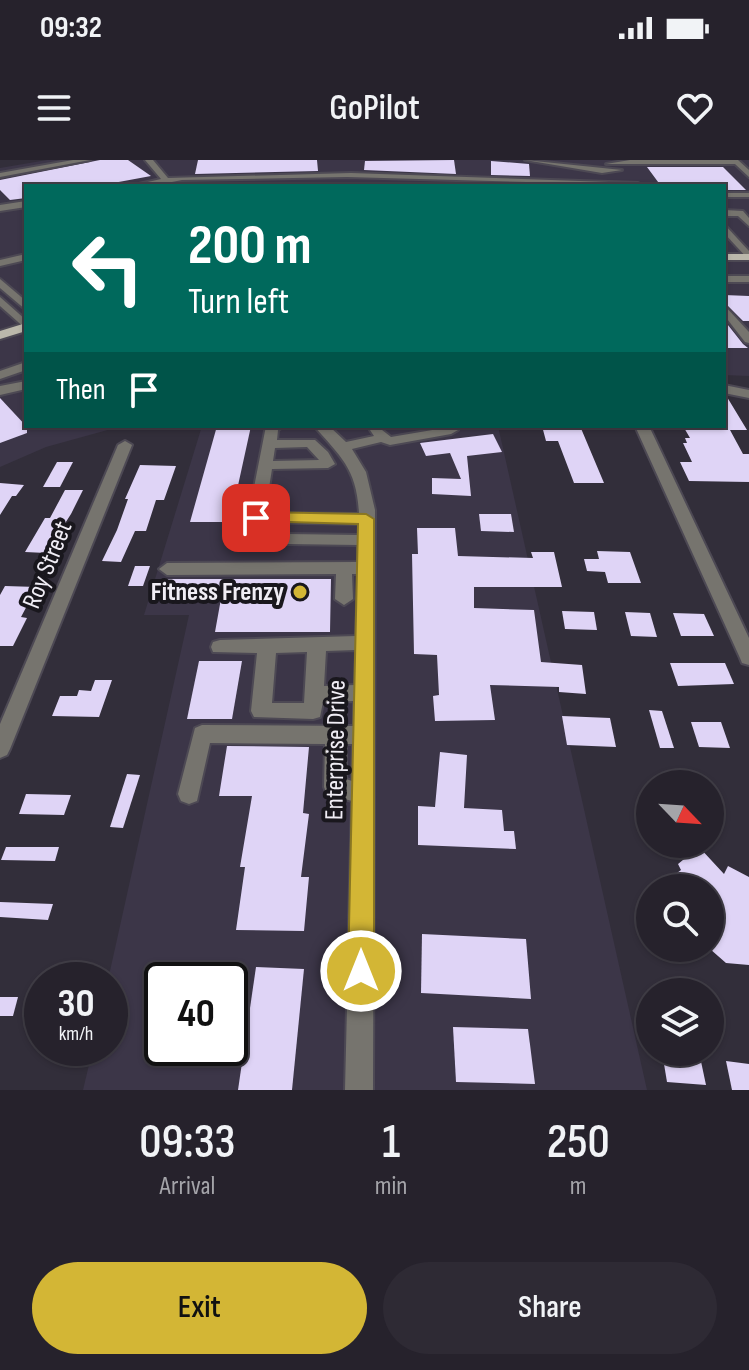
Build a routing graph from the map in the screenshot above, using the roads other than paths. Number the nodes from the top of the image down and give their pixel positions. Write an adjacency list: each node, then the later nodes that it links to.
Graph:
1 (86, 160): 6 (street)
2 (149, 160): 11 (street)
3 (348, 160): 9 (street)
4 (529, 160): 5 (street)
5 (610, 165): 7 (street); 14 (street)
6 (0, 175)
7 (749, 175)
8 (182, 178): 9 (street); 11 (street); 12 (street)
9 (352, 179): 10 (street)
10 (453, 182): 13 (street)
11 (168, 183)
12 (190, 184)
13 (574, 184)
14 (634, 184)
15 (726, 195): 16 (street)
16 (749, 195)
17 (24, 204): 18 (street)
18 (0, 208)
19 (726, 213): 20 (street)
20 (749, 223)
21 (726, 229): 23 (street)
22 (726, 257): 23 (main road)
23 (749, 257)
24 (24, 258): 25 (street)
25 (0, 263)
26 (726, 279): 27 (street)
27 (749, 279)
28 (0, 282): 32 (street)
29 (726, 290): 30 (street)
30 (749, 290)
31 (0, 300): 34 (street)
32 (24, 301)
33 (726, 311): 37 (street)
34 (24, 324)
35 (24, 327): 36 (main road)
36 (0, 335)
37 (749, 340)
38 (24, 367): 39 (street)
39 (0, 375)
40 (24, 386): 41 (street)
41 (0, 390)
42 (744, 393): 43 (street)
43 (749, 404)
44 (272, 428): 49 (street)
45 (323, 428): 51 (street, Enterprise Drive)
46 (450, 428): 48 (street)
47 (643, 428): 63 (street)
48 (378, 433): 51 (street)
49 (269, 444): 52 (street); 52 (street)
50 (125, 445): 68 (street, Roy Street)
51 (343, 447): 53 (street, Enterprise Drive)
52 (265, 465): 53 (street)
53 (366, 529): 54 (street); 55 (street, Enterprise Drive)
54 (287, 539)
55 (366, 568): 57 (street); 59 (street, Enterprise Drive)
56 (167, 569): 57 (street)
57 (344, 569): 58 (street)
58 (344, 599)
59 (365, 643): 60 (street); 64 (street, Enterprise Drive)
60 (317, 644): 61 (street); 65 (street)
61 (267, 646): 62 (street); 65 (street)
62 (220, 647)
63 (749, 658)
64 (364, 693): 65 (street); 67 (street, Enterprise Drive)
65 (314, 694)
66 (336, 734): 67 (street); 69 (street); 70 (street)
67 (364, 735): 69 (street, Enterprise Drive)
68 (0, 749)
69 (363, 793): 71 (street, Enterprise Drive)
70 (189, 794)
71 (359, 1090)

